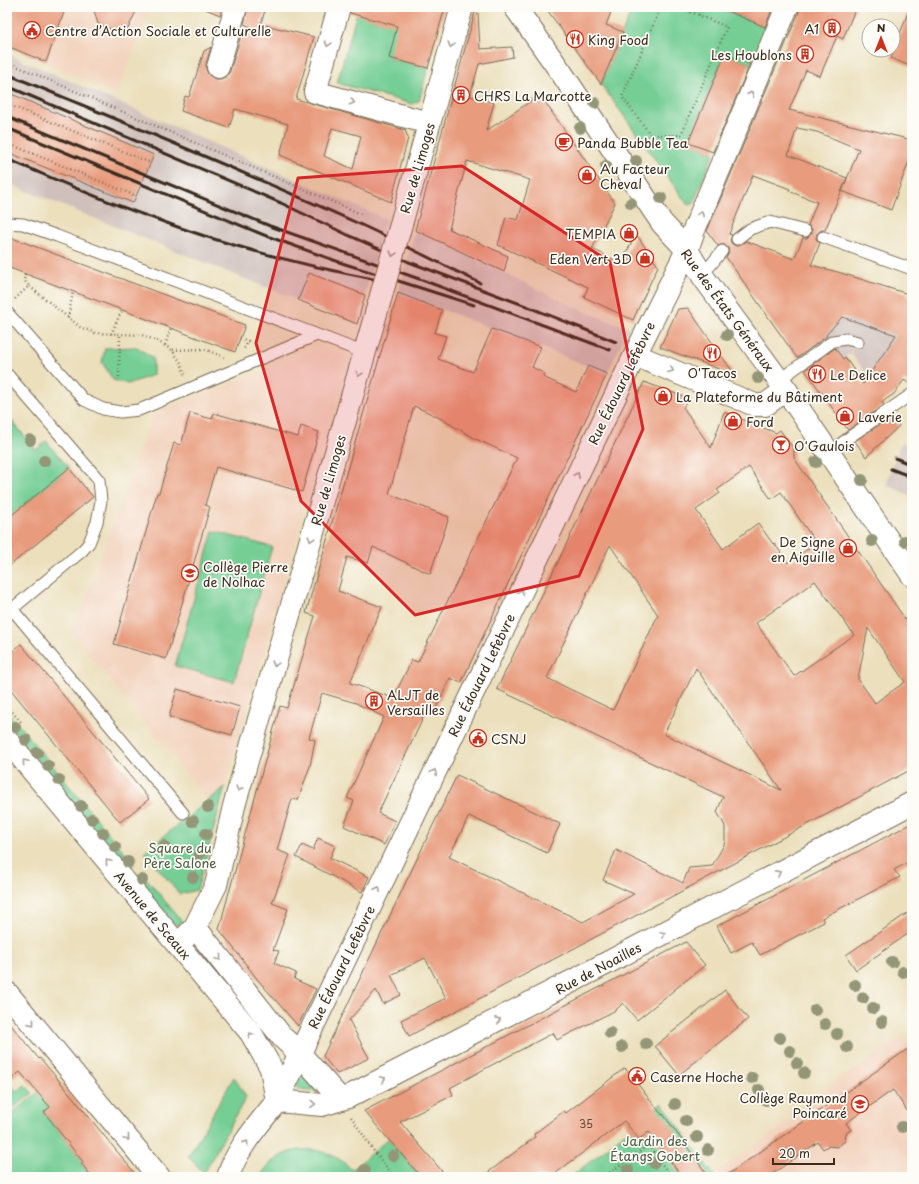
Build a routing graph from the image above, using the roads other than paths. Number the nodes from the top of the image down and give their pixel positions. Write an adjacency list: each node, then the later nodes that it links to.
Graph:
1 (236, 7): 6 (street)
2 (339, 7): 7 (street, one-way to 7)
3 (462, 7): 7 (street, Rue de Limoges, one-way to 7)
4 (515, 7): 12 (street, Rue des États Généraux)
5 (787, 7): 12 (street, Rue Édouard Lefebvre, one-way to 5)
6 (218, 67)
7 (429, 123): 19 (street, Rue de Limoges, one-way to 19, bridge)
8 (7, 223): 17 (lane)
9 (805, 231): 10 (lane)
10 (737, 238)
11 (823, 238): 15 (lane)
12 (687, 250): 20 (street, Rue Édouard Lefebvre); 22 (street, Rue des États Généraux)
13 (722, 251): 14 (lane)
14 (710, 266)
15 (912, 269)
16 (7, 312): 17 (lane)
17 (317, 336): 19 (lane)
18 (858, 342): 22 (lane)
19 (365, 353): 30 (street, Rue de Limoges, one-way to 30)
20 (635, 354): 22 (street, one-way to 22); 33 (street, Rue Édouard Lefebvre, one-way to 20)
21 (7, 374): 26 (lane)
22 (782, 385): 24 (street, Rue des États Généraux)
23 (912, 394): 24 (lane)
24 (829, 454): 25 (street, Rue des États Généraux)
25 (912, 575)
26 (10, 611): 29 (lane)
27 (7, 740): 31 (street, Avenue de Sceaux, one-way to 27)
28 (912, 803): 35 (street, Rue de Noailles, one-way to 28)
29 (183, 813)
30 (195, 927): 31 (street, Rue de Limoges); 33 (street, Avenue de Sceaux, one-way to 33)
31 (178, 945): 34 (street, Avenue de Sceaux, one-way to 31)
32 (7, 993): 36 (street, one-way to 36)
33 (300, 1054): 34 (street, Rue Édouard Lefebvre); 35 (street, Avenue de Sceaux)
34 (277, 1101): 35 (street, Rue de Noailles, one-way to 35); 37 (street, Rue Édouard Lefebvre, one-way to 34)
35 (342, 1103)
36 (159, 1177)
37 (228, 1177)

